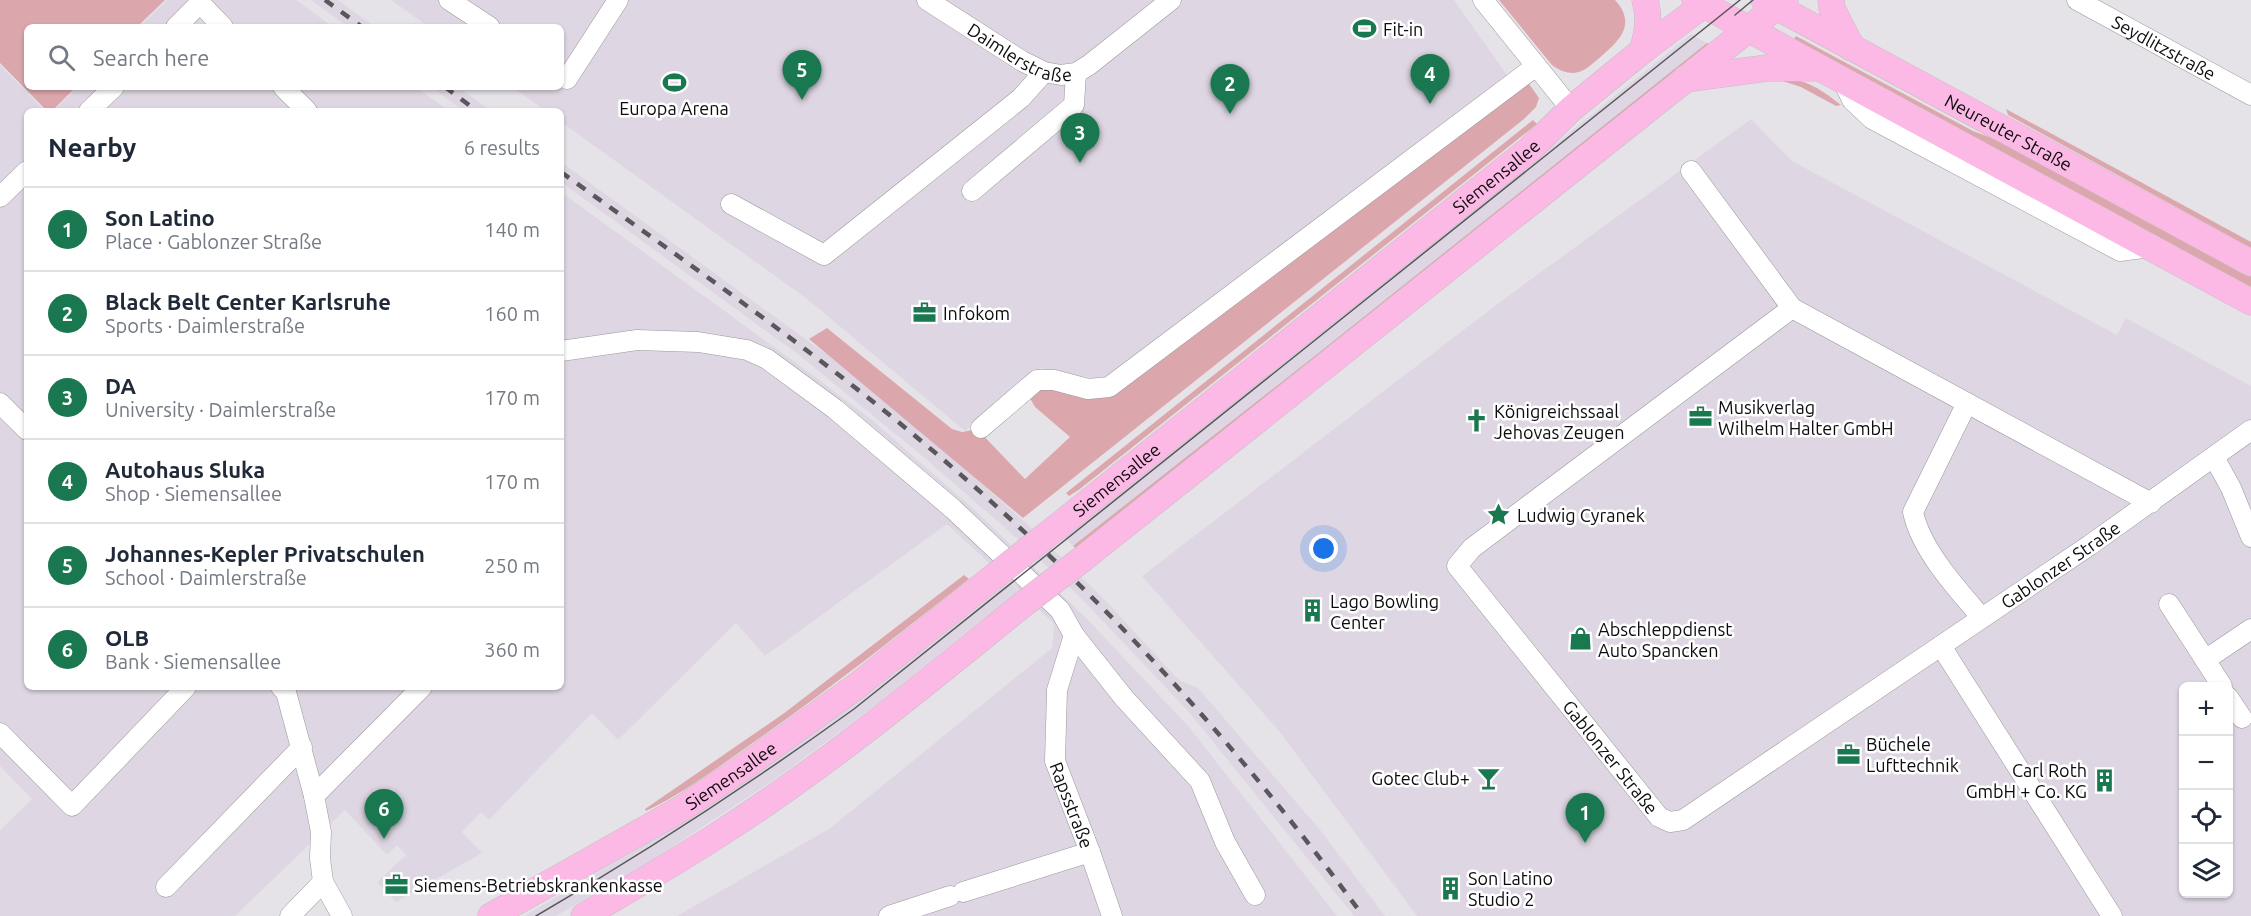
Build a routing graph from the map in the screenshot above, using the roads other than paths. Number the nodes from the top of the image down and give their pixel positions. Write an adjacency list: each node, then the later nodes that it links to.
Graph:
1 (449, 0): 13 (street)
2 (618, 0): 21 (street)
3 (927, 0): 18 (street, Daimlerstraße)
4 (1171, 0): 19 (street, Daimlerstraße)
5 (1483, 0): 17 (street)
6 (1645, 0): 16 (main road)
7 (1831, 0): 15 (main road)
8 (2077, 0): 25 (street, Seydlitzstraße)
9 (1703, 2): 14 (main road, Neureuter Straße); 16 (main road, Siemensallee)
10 (1775, 2): 14 (main road); 15 (main road, Neureuter Straße)
11 (179, 24): 12 (street)
12 (221, 24)
13 (485, 24)
14 (1748, 29): 20 (main road, Neureuter Straße); 22 (main road)
15 (1852, 48): 34 (main road, Neureuter Straße)
16 (1642, 51): 28 (main road, Siemensallee)
17 (1536, 66): 28 (street); 41 (street)
18 (1044, 72): 19 (street, Daimlerstraße); 33 (street)
19 (1076, 72): 31 (street)
20 (1831, 74): 22 (main road); 35 (main road, Neureuter Straße)
21 (564, 76)
22 (1685, 80): 68 (main road, bridge)
23 (111, 90): 26 (street)
24 (286, 90): 27 (street)
25 (2251, 94)
26 (92, 108)
27 (304, 108)
28 (1572, 109): 67 (main road, Siemensallee, bridge)
29 (1691, 171): 36 (street)
30 (24, 174): 32 (street)
31 (972, 191)
32 (0, 197)
33 (731, 204)
34 (2251, 263)
35 (2251, 302)
36 (1792, 308): 39 (street); 50 (street, Gablonzer Straße)
37 (564, 351): 49 (street)
38 (0, 403): 40 (street)
39 (1967, 403): 44 (street); 47 (street)
40 (24, 427)
41 (981, 428)
42 (2251, 430): 43 (street, Gablonzer Straße)
43 (2214, 457): 44 (street, Gablonzer Straße); 45 (street)
44 (2151, 503): 47 (street, Gablonzer Straße)
45 (2249, 528)
46 (2169, 604): 51 (street)
47 (1982, 618): 50 (street, Gablonzer Straße)
48 (2251, 629): 51 (street)
49 (1074, 635): 61 (street, Rapsstraße); 64 (street)
50 (1941, 646): 71 (street)
51 (2205, 660): 52 (street)
52 (2219, 682)
53 (183, 690): 58 (street)
54 (284, 690): 59 (street)
55 (419, 690): 60 (street)
56 (2233, 703): 57 (street)
57 (2242, 718)
58 (0, 733)
59 (302, 747): 60 (street); 63 (street)
60 (314, 796): 62 (street)
61 (1090, 852): 69 (street); 70 (street, Rapsstraße)
62 (323, 882): 65 (street); 66 (street)
63 (166, 887)
64 (1255, 895)
65 (290, 916)
66 (342, 916)
67 (491, 916)
68 (584, 916)
69 (889, 916)
70 (1112, 916)
71 (2112, 916)

